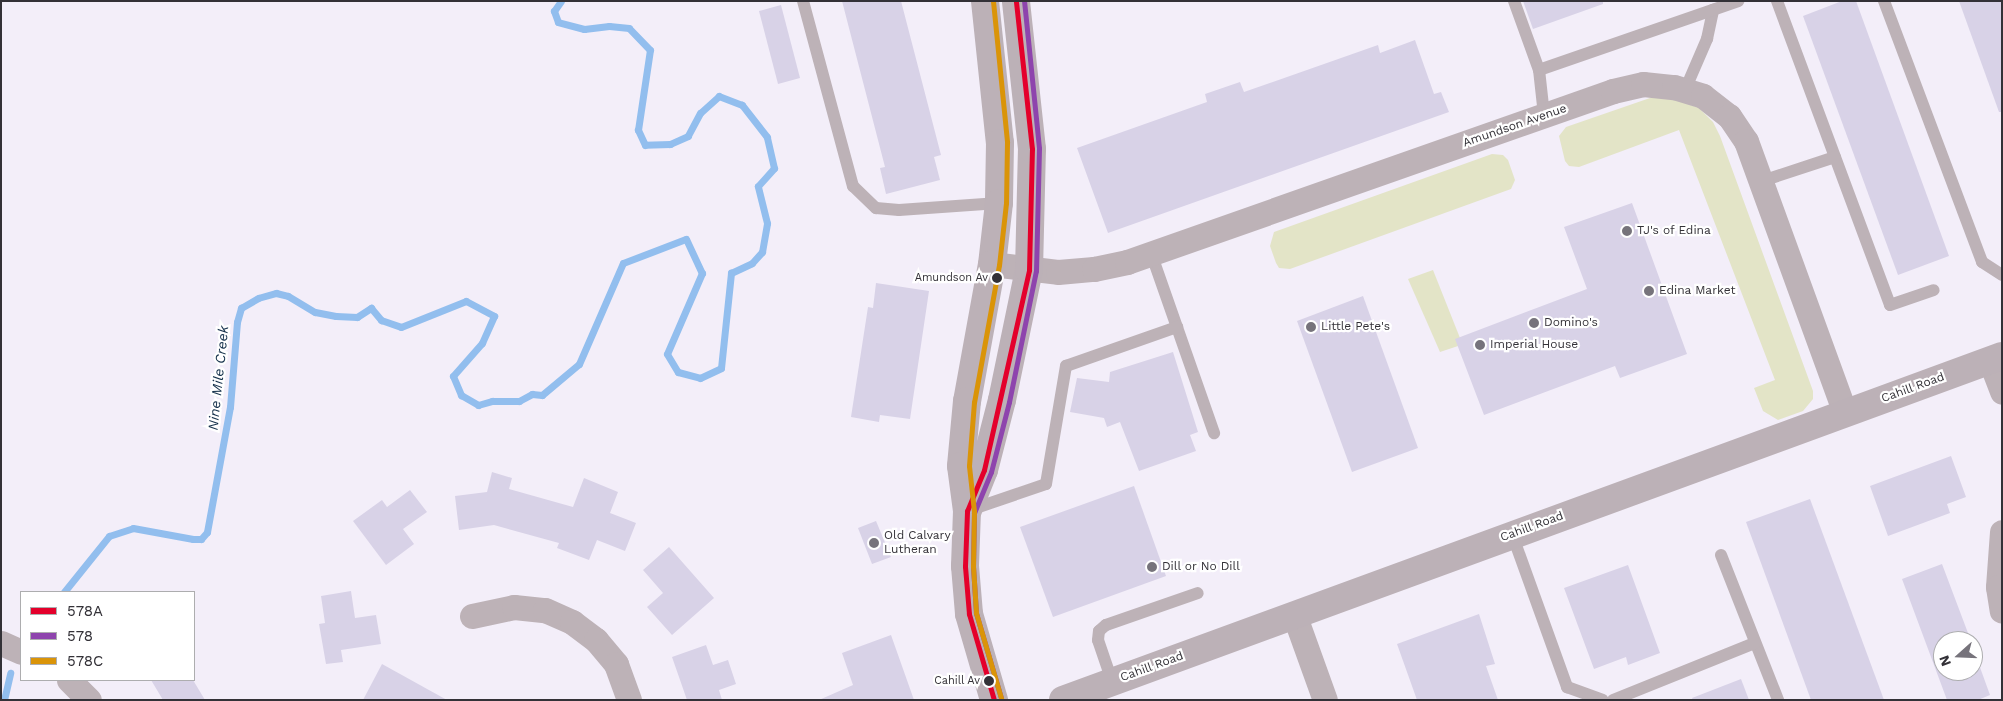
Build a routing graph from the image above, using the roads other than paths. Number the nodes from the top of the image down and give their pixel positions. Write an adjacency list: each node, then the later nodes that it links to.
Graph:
1 (803, 1): 14 (lane)
2 (986, 1): 14 (street)
3 (1016, 1): 17 (street)
4 (1514, 1): 9 (lane)
5 (1738, 1): 8 (lane)
6 (1777, 1): 12 (lane)
7 (1884, 1): 18 (lane)
8 (1713, 10): 9 (lane); 10 (lane)
9 (1539, 70): 11 (lane)
10 (1685, 90): 11 (street, Amundson Avenue); 13 (street, Amundson Avenue)
11 (1544, 115): 15 (street, Amundson Avenue)
12 (1835, 157): 13 (lane); 19 (lane)
13 (1759, 182): 23 (street, Amundson Avenue)
14 (999, 203): 16 (street)
15 (1151, 253): 17 (street, Amundson Avenue); 20 (lane)
16 (992, 264): 17 (street, Amundson Avenue); 25 (street)
17 (1029, 270): 25 (street)
18 (2002, 275)
19 (1934, 290)
20 (1177, 327): 24 (lane); 25 (lane)
21 (1996, 358): 22 (street); 23 (street, Cahill Road)
22 (2002, 392)
23 (1845, 413): 27 (street, Cahill Road)
24 (1214, 433)
25 (967, 511): 38 (street)
26 (2002, 532): 30 (street)
27 (1512, 534): 31 (street, Cahill Road); 41 (lane)
28 (1721, 555): 33 (lane)
29 (1198, 593): 36 (lane)
30 (2002, 611)
31 (1294, 614): 36 (street, Cahill Road); 40 (street)
32 (472, 616): 37 (street)
33 (1755, 643): 42 (lane); 43 (lane)
34 (1, 644): 35 (street)
35 (20, 652)
36 (1112, 682): 39 (street, Cahill Road)
37 (629, 700)
38 (994, 700)
39 (1063, 700)
40 (1325, 700)
41 (1603, 700)
42 (1613, 700)
43 (1778, 700)

